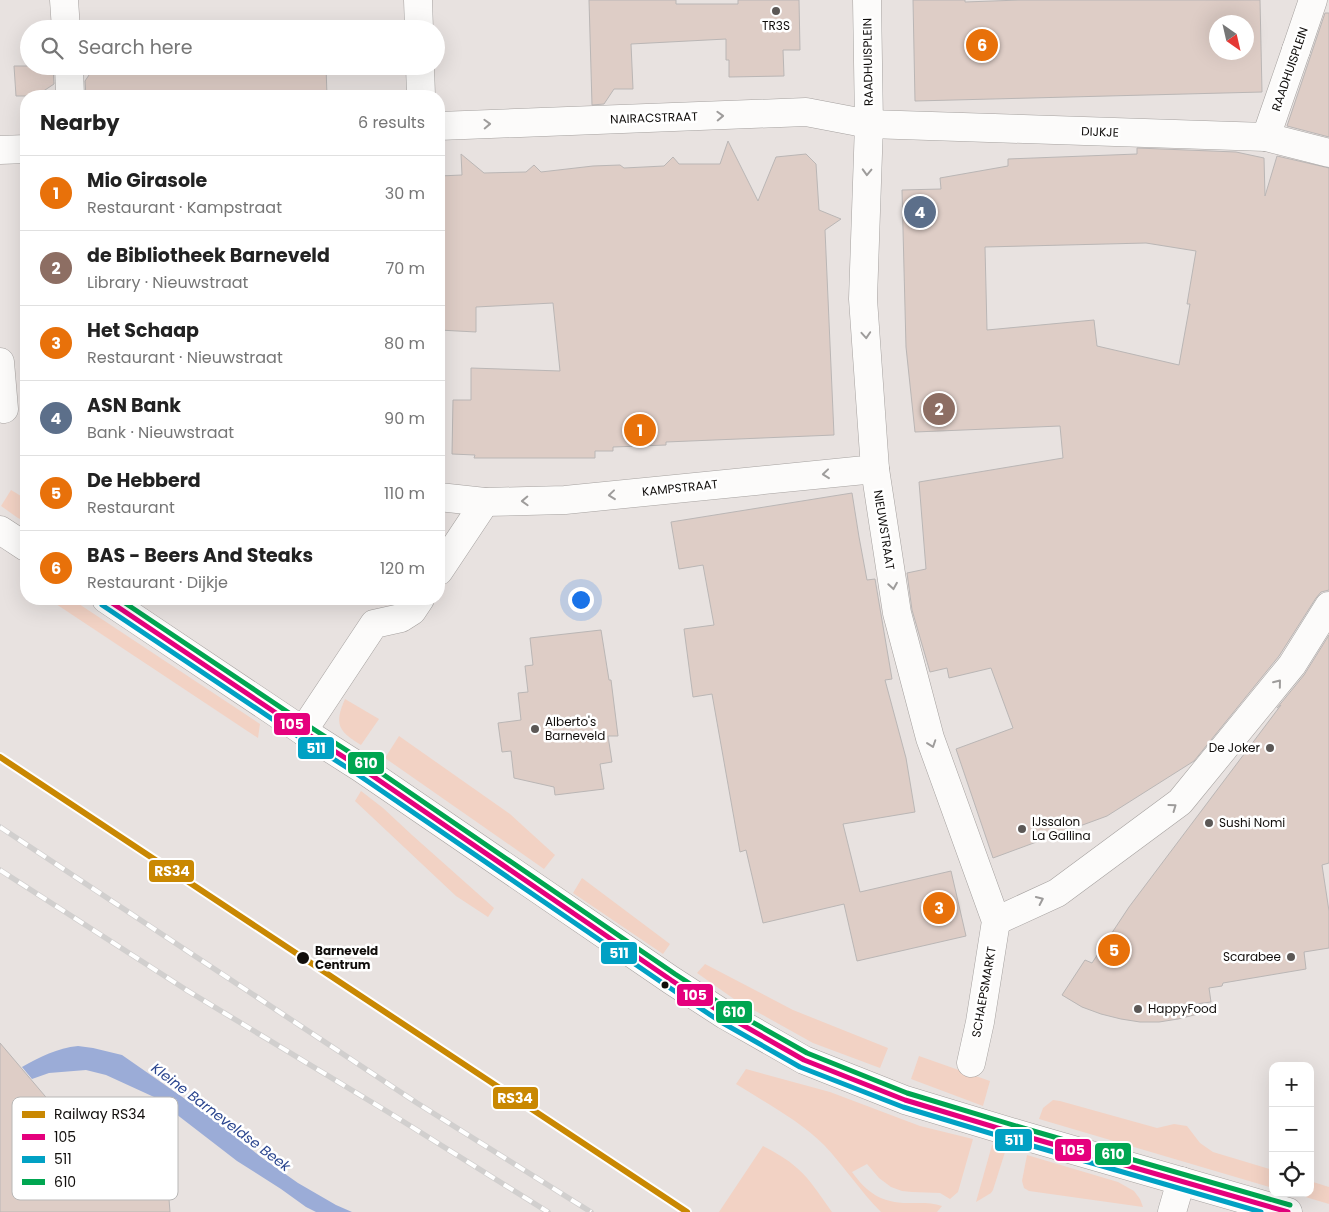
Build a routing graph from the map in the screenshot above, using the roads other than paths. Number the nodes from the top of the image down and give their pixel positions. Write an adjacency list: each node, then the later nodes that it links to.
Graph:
1 (64, 0): 5 (street)
2 (418, 0): 6 (street)
3 (867, 0): 11 (street, RAADHUISPLEIN)
4 (1313, 0): 13 (street, RAADHUISPLEIN)
5 (65, 20)
6 (419, 20)
7 (69, 75): 9 (street)
8 (420, 75): 10 (street)
9 (70, 90)
10 (421, 90)
11 (869, 124): 12 (street, NAIRACSTRAAT, one-way to 11); 13 (street, DIJKJE); 19 (street, NIEUWSTRAAT, one-way to 19)
12 (445, 126)
13 (1266, 137): 16 (street, DIJKJE)
14 (20, 149): 15 (street)
15 (0, 150)
16 (1329, 153)
17 (0, 362): 18 (street)
18 (4, 409)
19 (875, 469): 21 (street, KAMPSTRAAT, one-way to 21); 29 (street, NIEUWSTRAAT, one-way to 29)
20 (445, 499): 21 (street, KAMPSTRAAT)
21 (485, 502): 24 (street)
22 (0, 530): 23 (street)
23 (20, 543)
24 (445, 562)
25 (115, 605): 28 (street)
26 (416, 605): 28 (street)
27 (1329, 606): 29 (street, one-way to 27)
28 (303, 731): 31 (street)
29 (996, 921): 30 (street, SCHAEPSMARKT)
30 (971, 1063)
31 (1181, 1181): 32 (street); 33 (street)
32 (1172, 1212)
33 (1288, 1212)

